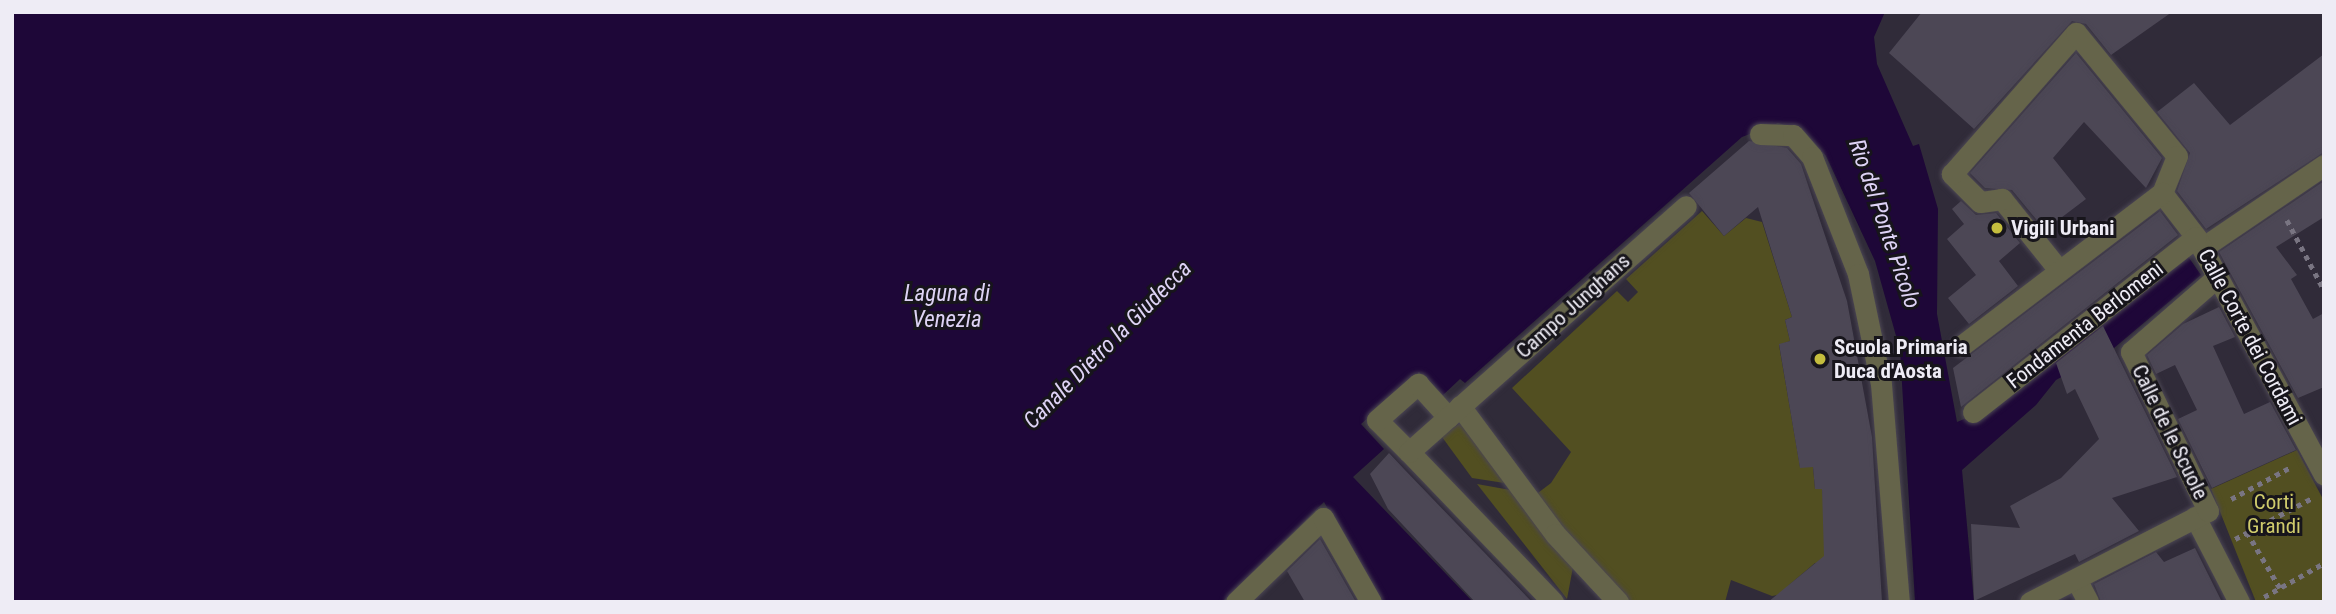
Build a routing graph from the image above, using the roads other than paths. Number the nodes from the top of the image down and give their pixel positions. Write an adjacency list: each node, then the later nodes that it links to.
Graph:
1 (1760, 134): 20 (street)
2 (2324, 165): 5 (street, Fondamenta Berlomeni)
3 (2161, 193): 5 (street, Calle Corte dei Cordami); 6 (street); 6 (street)
4 (1686, 205): 9 (street, Campo Junghans)
5 (2199, 243): 7 (street, Calle Corte dei Cordami); 10 (street, Fondamenta Berlomeni)
6 (2058, 269): 8 (street)
7 (2217, 276): 12 (street, Calle Corte dei Cordami); 13 (street, Calle de le Scuole)
8 (1961, 346)
9 (1454, 412): 11 (street, Campo Junghans); 11 (street); 19 (street)
10 (1973, 412)
11 (1409, 452): 18 (street)
12 (2324, 475)
13 (2202, 514): 14 (street, Calle de le Scuole); 23 (street)
14 (2076, 579): 21 (street, Calle de le Scuole); 22 (street)
15 (1259, 593): 16 (street); 17 (street)
16 (1236, 602)
17 (1371, 602)
18 (1553, 602)
19 (1618, 602)
20 (1899, 602)
21 (2031, 602)
22 (2088, 602)
23 (2239, 602)

